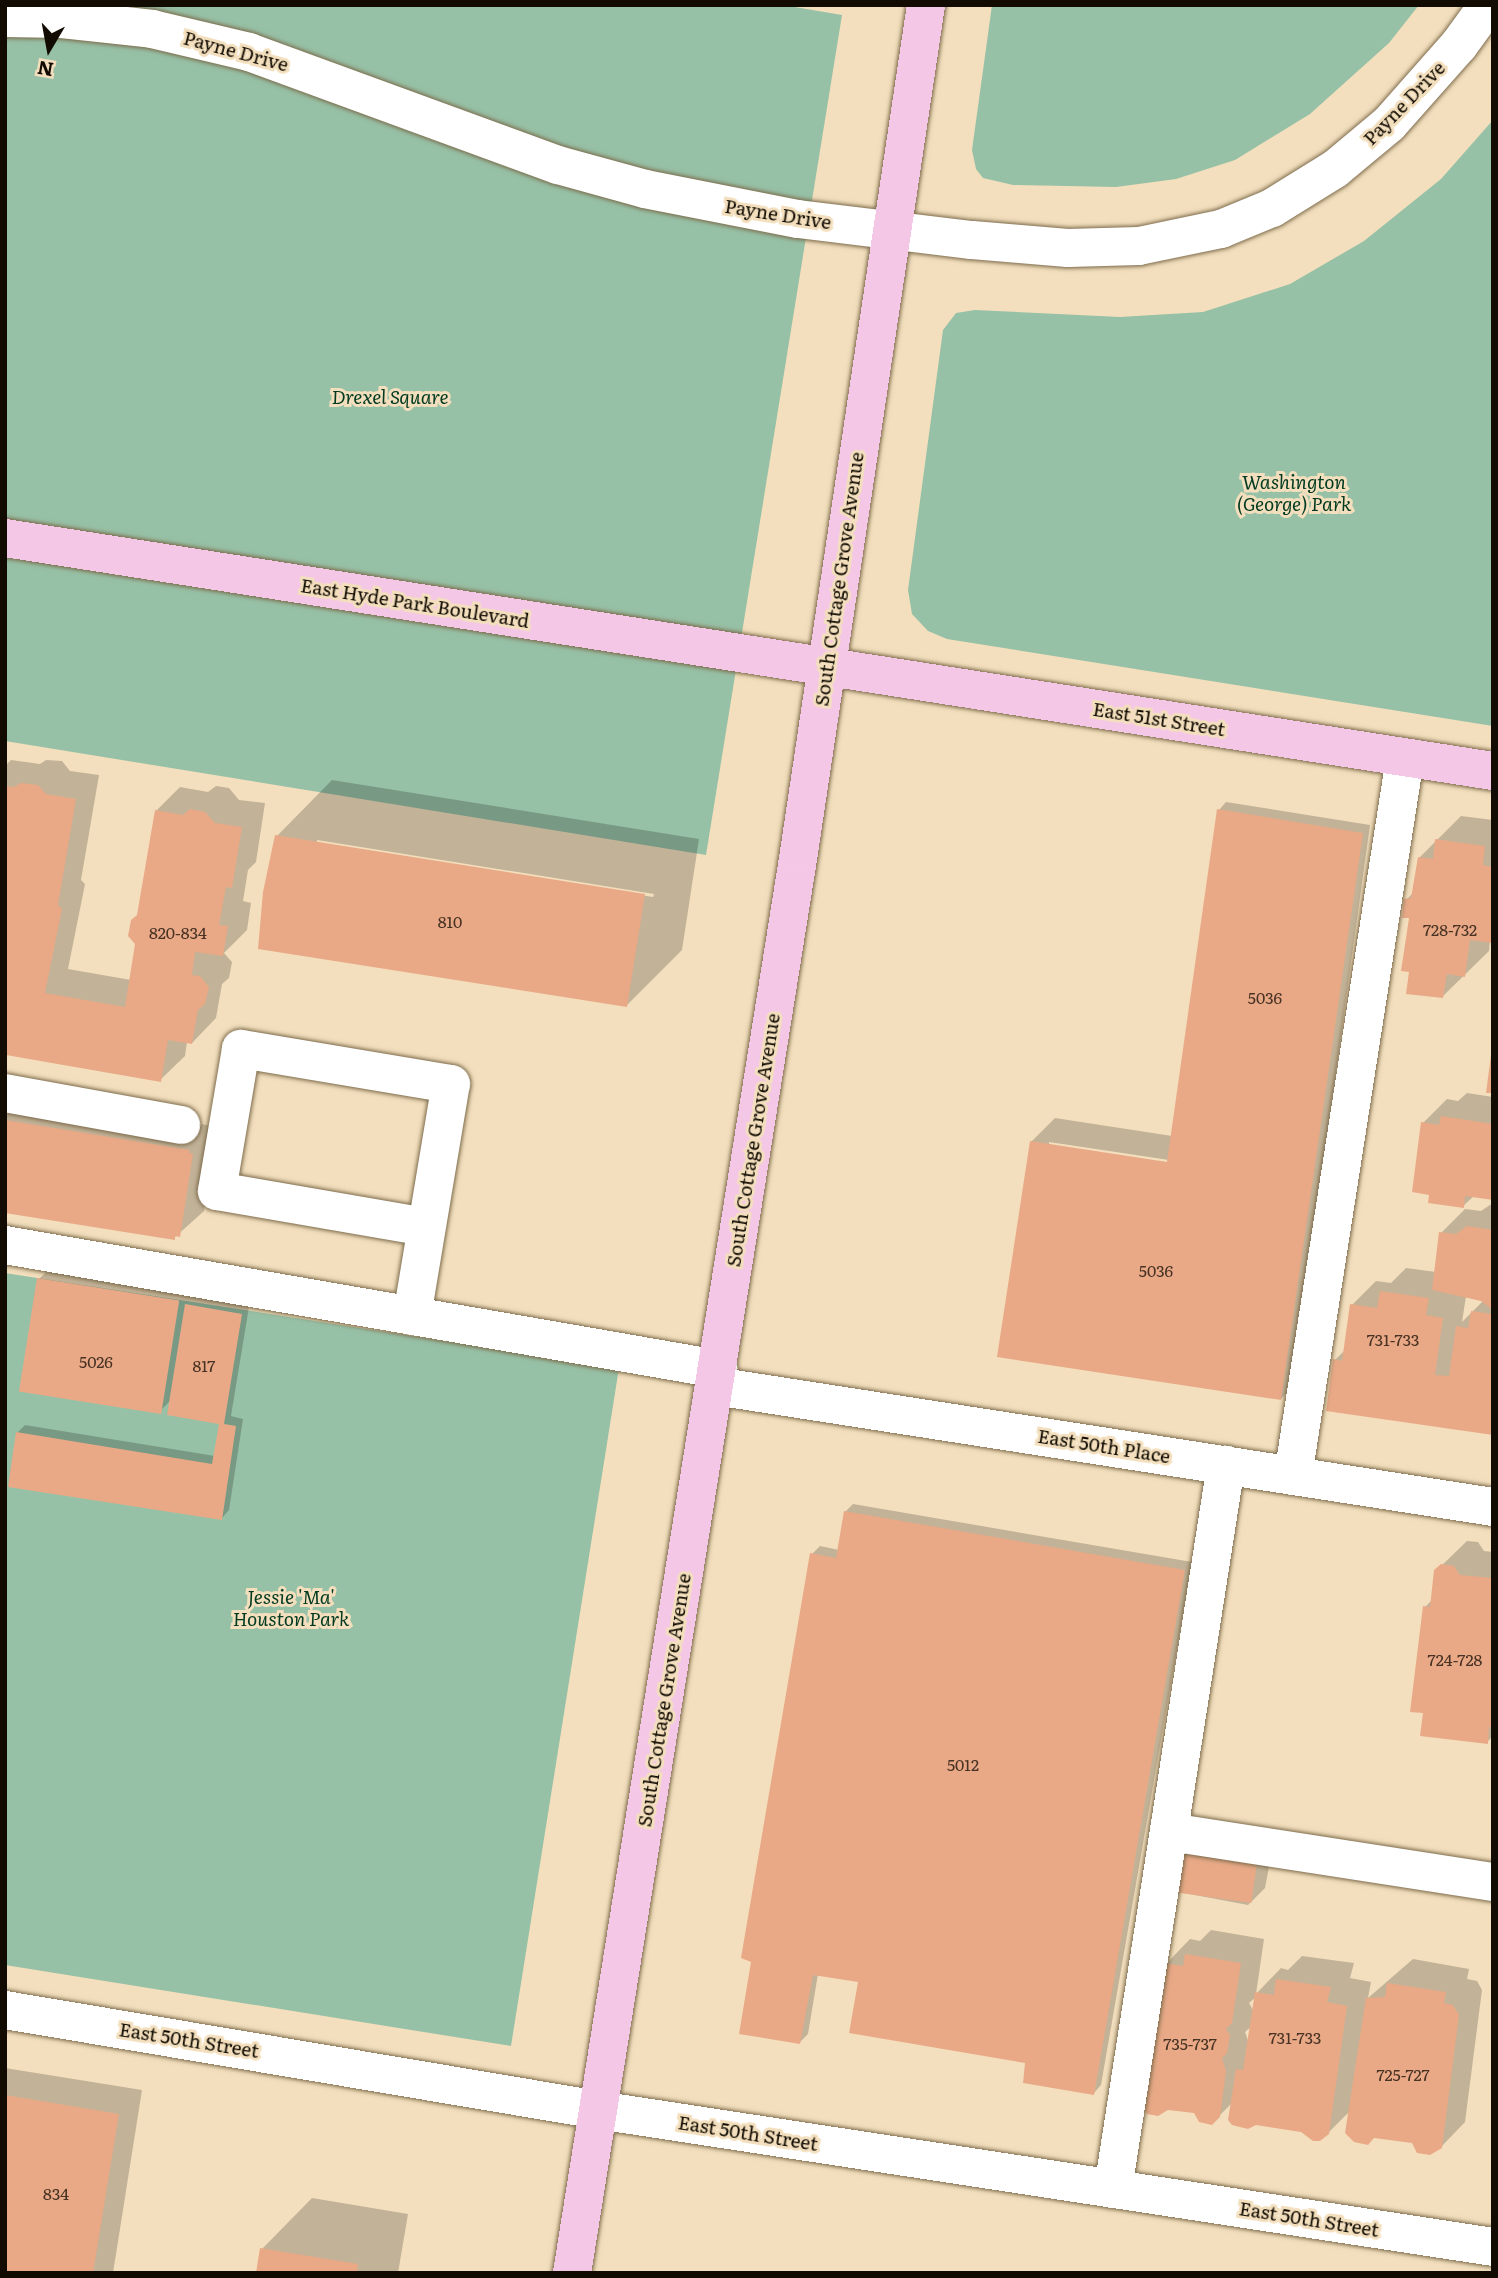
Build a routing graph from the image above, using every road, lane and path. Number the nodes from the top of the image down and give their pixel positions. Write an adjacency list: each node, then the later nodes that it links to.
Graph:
1 (926, 5): 4 (main road, South Cottage Grove Avenue)
2 (1488, 5): 4 (street, Payne Drive)
3 (5, 18): 4 (street, Payne Drive)
4 (890, 230): 6 (main road, South Cottage Grove Avenue)
5 (5, 538): 6 (main road, East Hyde Park Boulevard)
6 (826, 668): 7 (main road, East 51st Street); 14 (main road, South Cottage Grove Avenue)
7 (1405, 758): 8 (main road, East 51st Street); 16 (street)
8 (1493, 771)
9 (5, 1093): 10 (street)
10 (181, 1125)
11 (426, 1227): 11 (street); 13 (street)
12 (5, 1245): 13 (street, East 50th Place)
13 (412, 1316): 14 (street, East 50th Place)
14 (716, 1378): 15 (street, East 50th Place); 21 (main road, South Cottage Grove Avenue)
15 (1226, 1465): 16 (street, East 50th Place); 18 (street)
16 (1293, 1476): 17 (street, East 50th Place)
17 (1493, 1507)
18 (1170, 1832): 19 (street); 22 (street)
19 (1493, 1882)
20 (5, 2010): 21 (street, East 50th Street)
21 (598, 2110): 22 (street, East 50th Street); 24 (main road, South Cottage Grove Avenue)
22 (1113, 2189): 23 (street, East 50th Street)
23 (1493, 2247)
24 (572, 2273)

